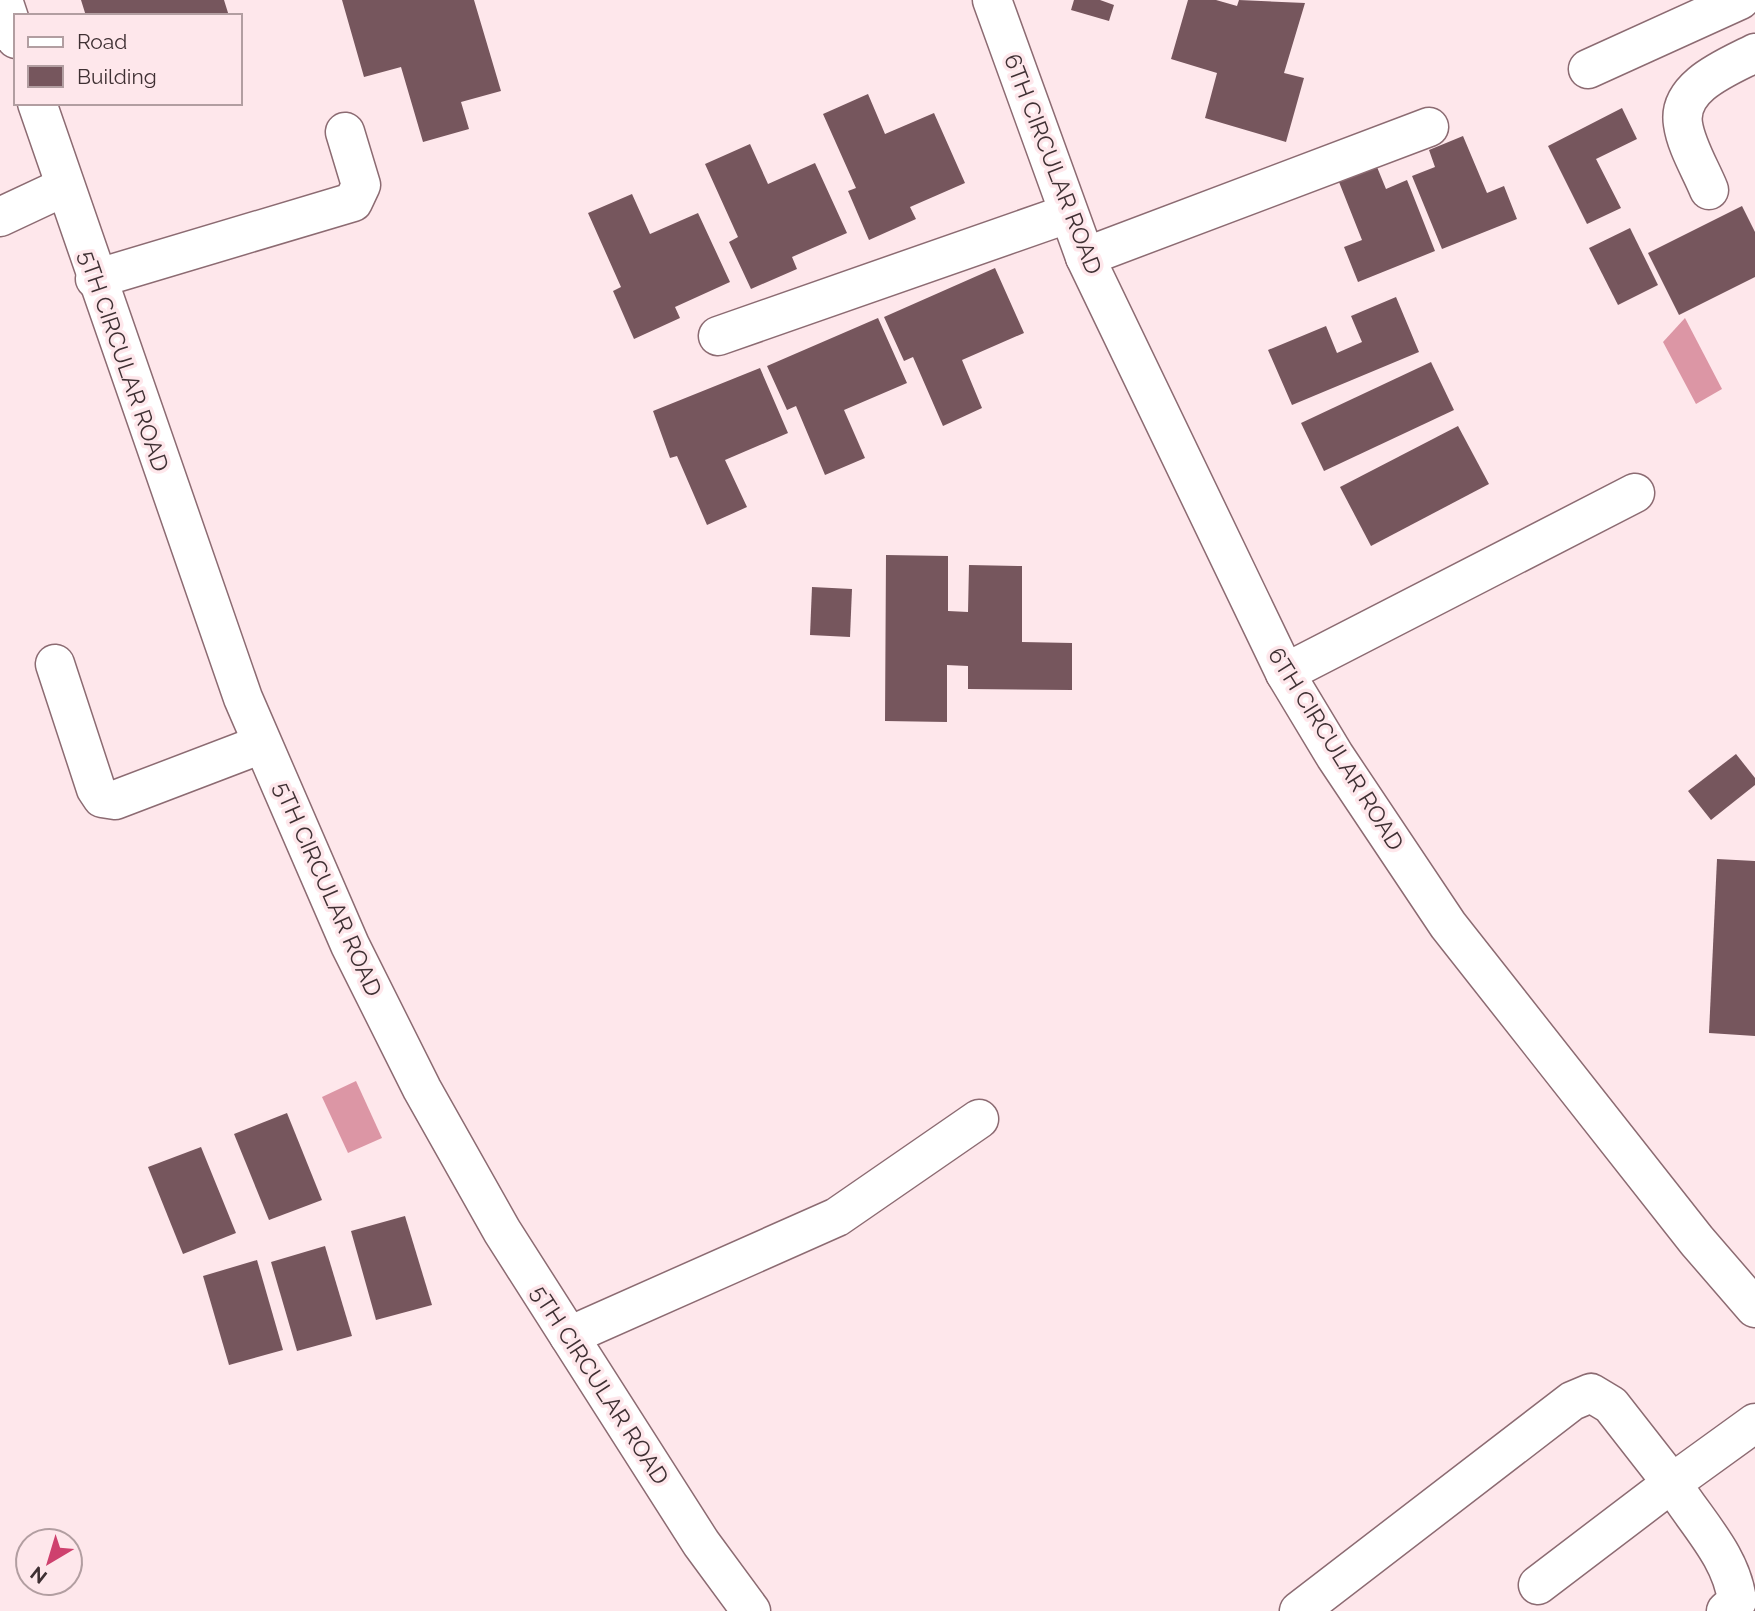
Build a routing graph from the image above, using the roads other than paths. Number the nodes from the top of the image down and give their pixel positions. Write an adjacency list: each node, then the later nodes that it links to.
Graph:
1 (3, 0): 4 (street)
2 (992, 0): 12 (street, 6TH CIRCULAR ROAD)
3 (1740, 0): 6 (street)
4 (14, 33)
5 (1755, 52): 11 (street)
6 (1588, 69)
7 (38, 105): 10 (street, 5TH CIRCULAR ROAD)
8 (1429, 127): 14 (street)
9 (345, 132): 15 (street)
10 (64, 187): 13 (street); 15 (street, 5TH CIRCULAR ROAD)
11 (1709, 190)
12 (1067, 214): 14 (street, 6TH CIRCULAR ROAD); 16 (street)
13 (0, 217)
14 (1085, 257): 19 (street, 6TH CIRCULAR ROAD)
15 (95, 279): 20 (street, 5TH CIRCULAR ROAD)
16 (718, 336)
17 (1635, 493): 19 (street)
18 (55, 664): 20 (street)
19 (1285, 673): 22 (street, 6TH CIRCULAR ROAD)
20 (262, 744): 23 (street, 5TH CIRCULAR ROAD)
21 (979, 1119): 23 (street)
22 (1755, 1308)
23 (569, 1336): 27 (street, 5TH CIRCULAR ROAD)
24 (1755, 1423): 25 (street)
25 (1672, 1483): 26 (street); 28 (street); 29 (street)
26 (1538, 1585)
27 (751, 1611)
28 (1299, 1611)
29 (1727, 1611)

